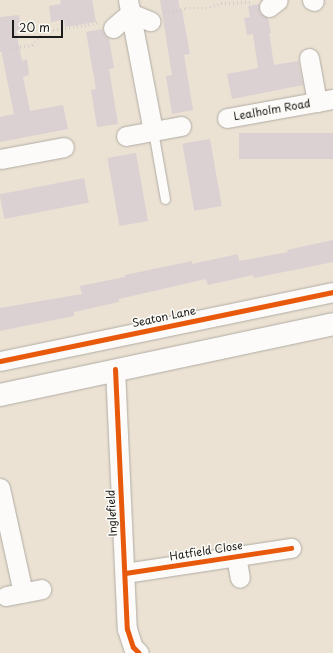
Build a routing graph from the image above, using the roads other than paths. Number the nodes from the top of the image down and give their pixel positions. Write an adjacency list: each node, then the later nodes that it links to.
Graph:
1 (129, 7): 2 (street); 3 (street); 8 (street)
2 (154, 17)
3 (108, 25)
4 (309, 58): 5 (street, Lealholm Road)
5 (325, 101): 6 (street, Lealholm Road)
6 (227, 118)
7 (181, 126): 8 (street)
8 (153, 131): 9 (street); 12 (lane)
9 (126, 136)
10 (64, 147): 11 (street)
11 (0, 159)
12 (165, 199)
13 (333, 292): 15 (street, Seaton Lane)
14 (333, 324): 16 (main road)
15 (0, 361)
16 (115, 369): 17 (main road); 21 (street, Inglefield)
17 (0, 395)
18 (0, 488): 23 (street)
19 (291, 548): 20 (street, Hatfield Close)
20 (236, 556): 21 (street, Hatfield Close); 22 (street, Hatfield Close)
21 (125, 573): 24 (street, Inglefield)
22 (240, 578)
23 (24, 593)
24 (139, 653)

